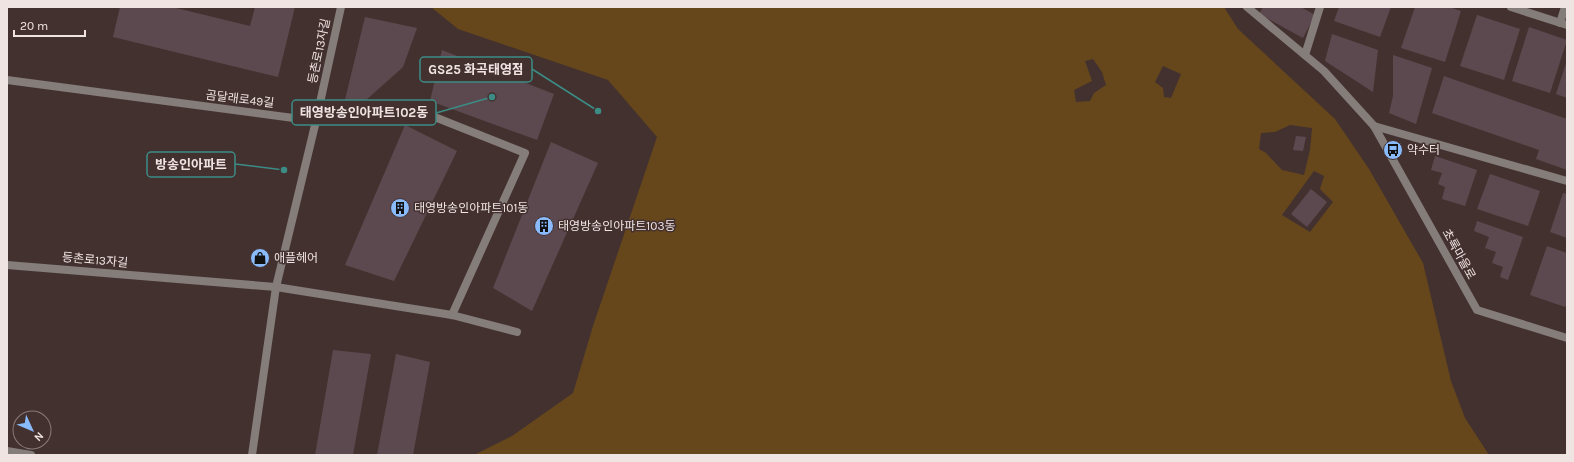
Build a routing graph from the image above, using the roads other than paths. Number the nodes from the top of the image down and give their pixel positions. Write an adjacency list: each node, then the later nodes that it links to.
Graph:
1 (341, 7): 9 (street, 등촌로13자길)
2 (1247, 7): 7 (street, 초록마을로)
3 (1320, 7): 7 (street)
4 (1511, 7): 6 (street)
5 (1565, 7): 6 (street)
6 (1563, 24)
7 (1305, 55): 10 (street, 초록마을로)
8 (7, 80): 9 (street, 곰달래로49길)
9 (316, 121): 13 (street, 등촌로13자길); 14 (street, 곰달래로49길)
10 (1374, 126): 11 (street); 16 (street, 초록마을로)
11 (1567, 181)
12 (7, 265): 13 (street, 등촌로13자길)
13 (276, 287): 14 (street, 등촌로13자길); 19 (street, 등촌로13자길)
14 (452, 315): 15 (street, 등촌로13자길)
15 (517, 332)
16 (1567, 338)
17 (7, 451): 18 (street)
18 (30, 455)
19 (252, 455)

